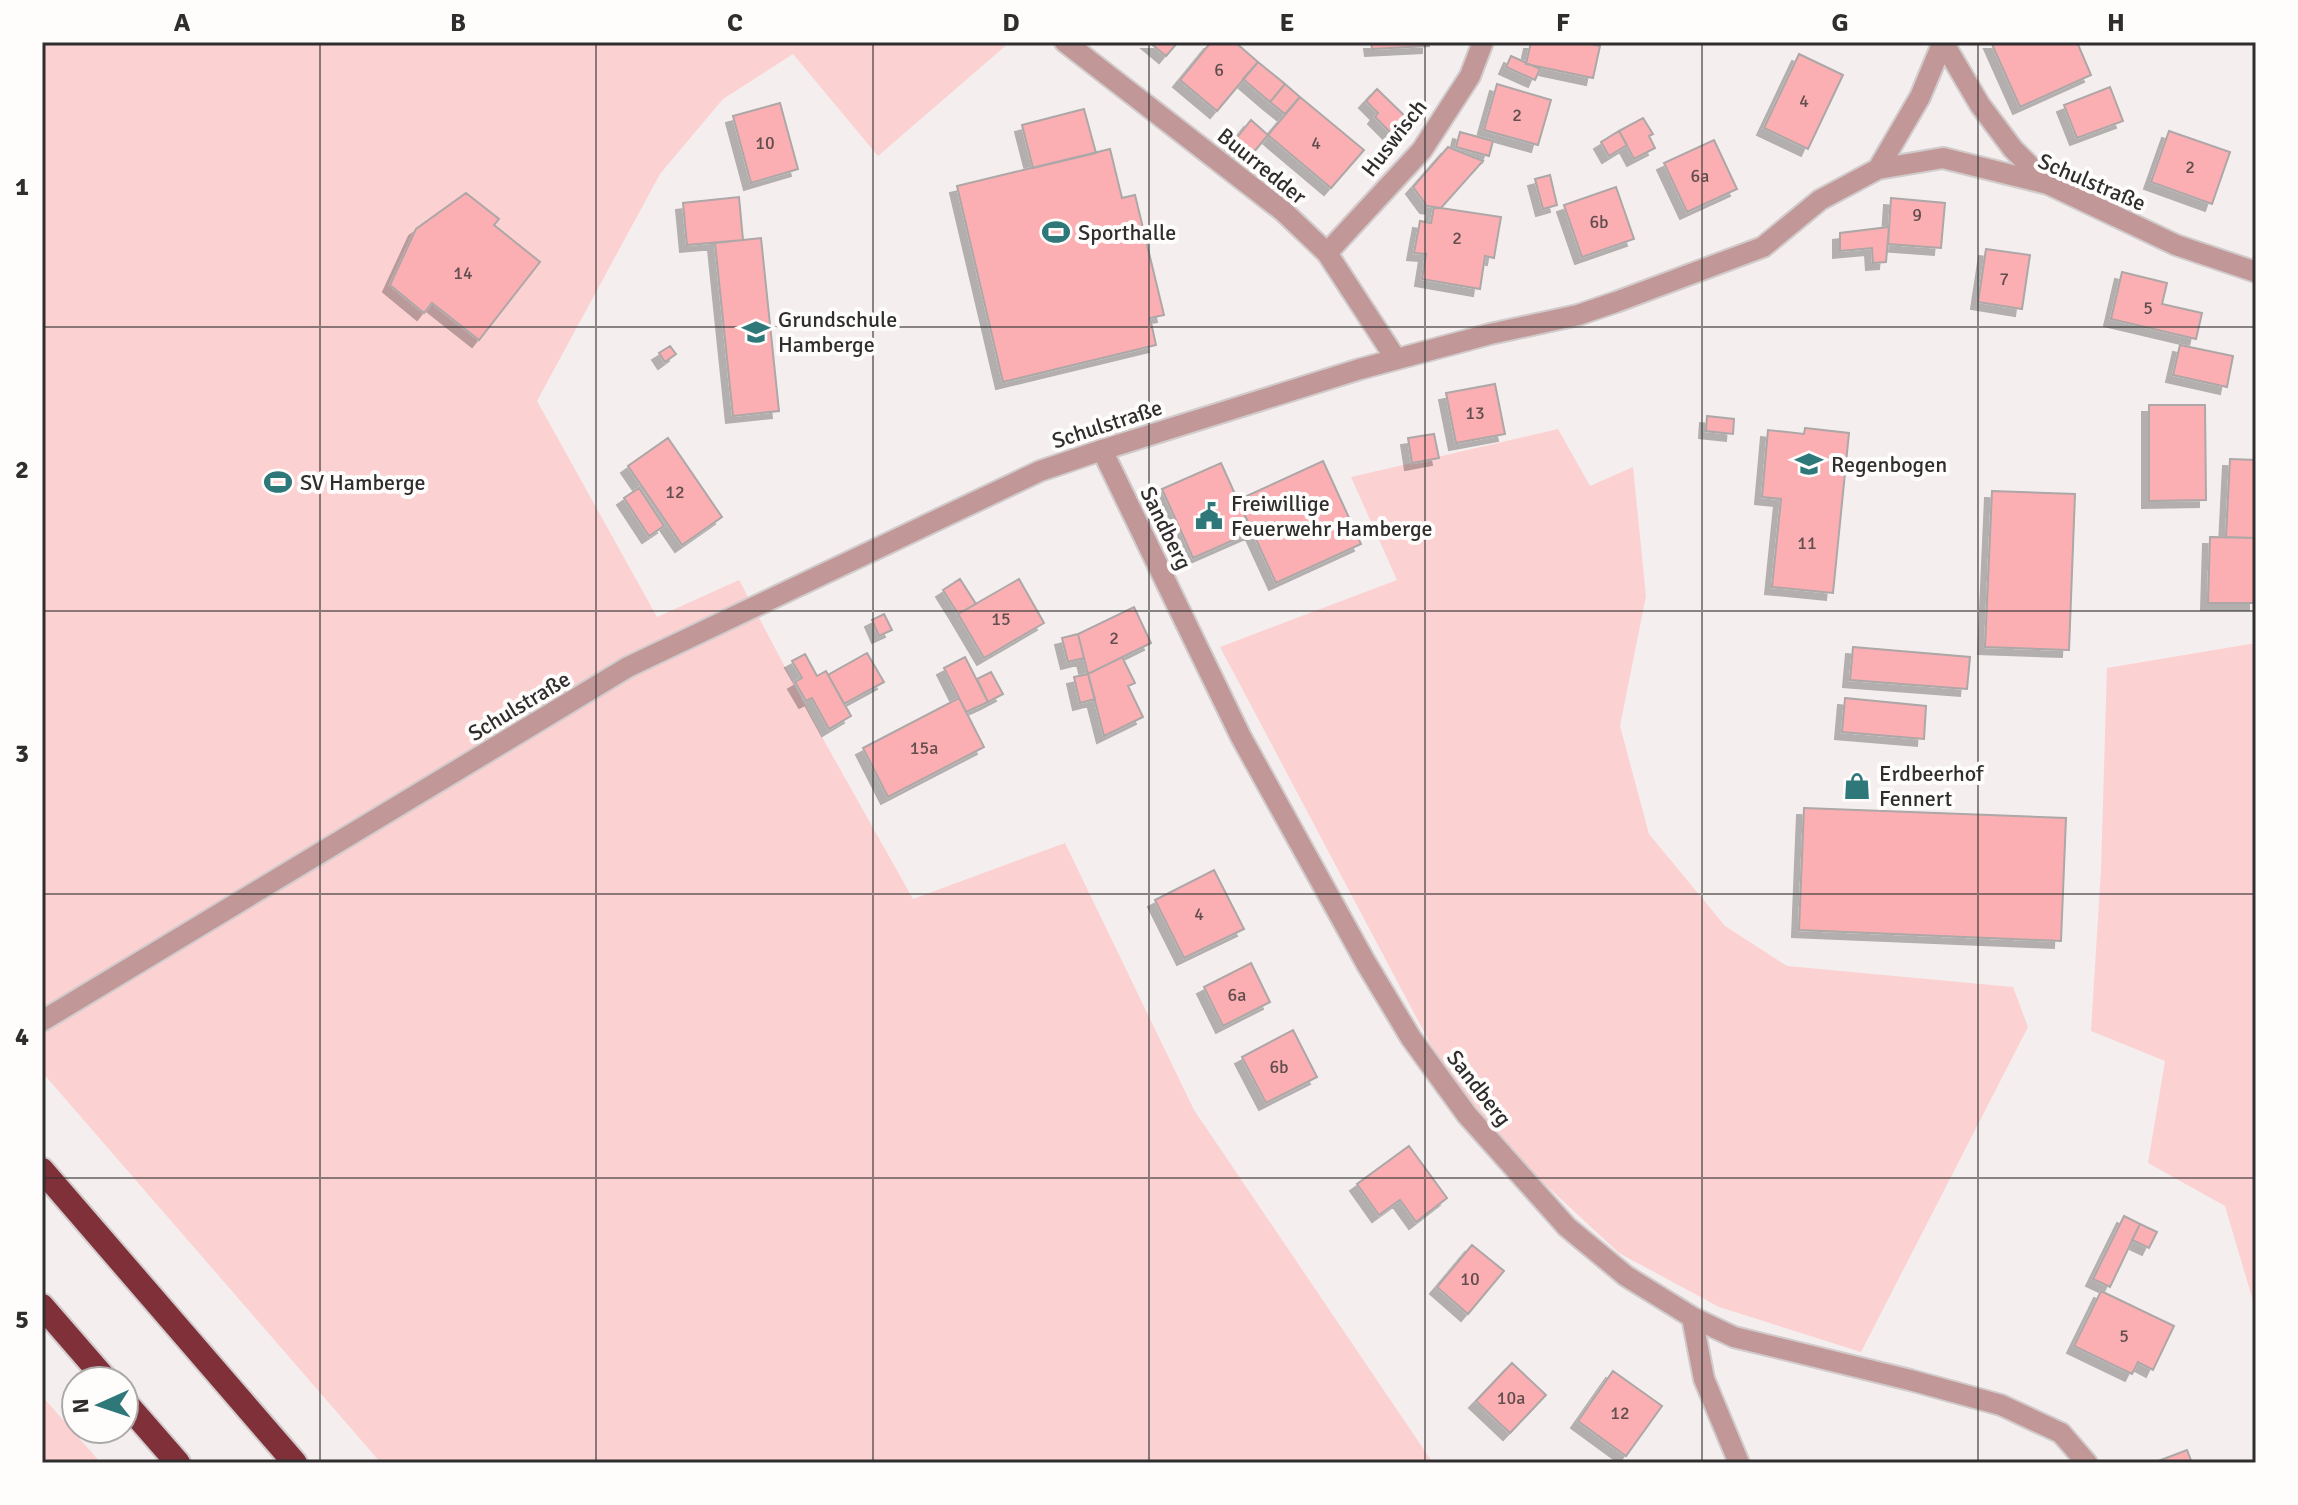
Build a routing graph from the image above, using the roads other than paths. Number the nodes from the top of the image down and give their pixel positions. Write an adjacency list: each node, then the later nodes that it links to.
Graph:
1 (1065, 42): 6 (street, Buurredder)
2 (1483, 42): 6 (street, Huswisch)
3 (1943, 42): 4 (street); 5 (street)
4 (1878, 169): 5 (street, Schulstraße); 8 (street, Schulstraße)
5 (2048, 184): 7 (street, Schulstraße)
6 (1327, 253): 8 (street, Buurredder)
7 (2256, 272)
8 (1396, 359): 9 (street, Schulstraße)
9 (1102, 450): 10 (street, Schulstraße); 13 (street, Sandberg)
10 (42, 1021)
11 (42, 1170): 17 (highway)
12 (42, 1306): 14 (highway)
13 (1692, 1317): 18 (street); 19 (street, Sandberg)
14 (93, 1365)
15 (140, 1419): 16 (highway)
16 (178, 1463)
17 (295, 1463)
18 (1739, 1463)
19 (2087, 1463)

